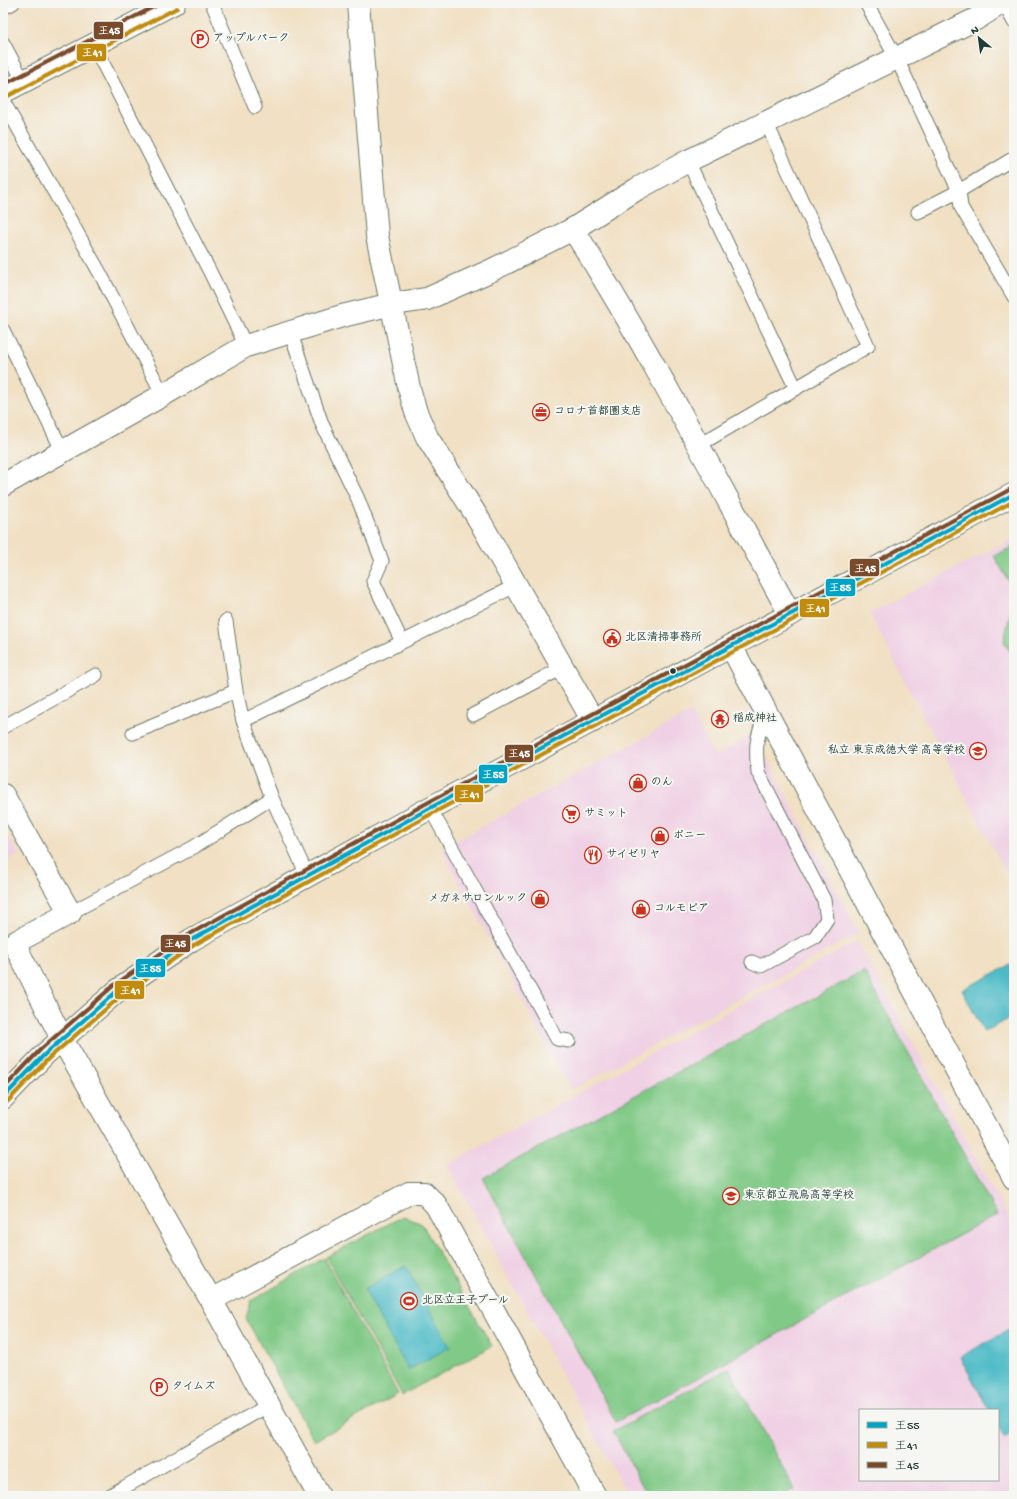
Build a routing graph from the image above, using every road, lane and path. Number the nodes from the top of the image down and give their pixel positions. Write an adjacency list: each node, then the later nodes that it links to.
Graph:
1 (13, 3): 7 (lane)
2 (174, 3): 10 (street)
3 (212, 3): 15 (lane)
4 (358, 3): 23 (street)
5 (866, 3): 11 (lane)
6 (1002, 3): 8 (lane); 11 (street)
7 (3, 8)
8 (1014, 22)
9 (3, 43): 12 (lane)
10 (94, 46): 12 (street); 27 (lane)
11 (896, 59): 16 (street); 19 (lane)
12 (24, 82): 13 (street)
13 (3, 92)
14 (3, 101): 29 (lane)
15 (255, 106)
16 (766, 122): 18 (street); 28 (lane)
17 (1014, 158): 19 (lane)
18 (688, 160): 21 (street); 28 (lane)
19 (959, 191): 20 (lane); 22 (lane)
20 (918, 212)
21 (573, 229): 23 (street); 30 (street)
22 (1011, 288)
23 (392, 304): 25 (street); 34 (street)
24 (3, 330): 26 (lane)
25 (290, 331): 27 (street); 37 (lane)
26 (7, 346): 31 (lane)
27 (246, 346): 29 (street)
28 (796, 389): 30 (lane)
29 (163, 395): 31 (street)
30 (699, 445): 35 (street)
31 (63, 452): 32 (street)
32 (3, 485)
33 (1014, 494): 35 (street)
34 (518, 585): 37 (lane); 39 (street)
35 (790, 614): 38 (street)
36 (226, 621): 41 (lane)
37 (402, 642): 44 (lane)
38 (731, 646): 43 (street); 45 (street)
39 (564, 667): 42 (lane); 45 (street)
40 (96, 675): 46 (lane)
41 (236, 691): 44 (lane); 47 (lane)
42 (473, 714)
43 (766, 714): 54 (lane); 58 (street)
44 (243, 721): 49 (lane)
45 (593, 721): 50 (street)
46 (3, 727)
47 (133, 733)
48 (3, 795): 52 (street)
49 (272, 798): 51 (lane); 52 (lane)
50 (430, 808): 51 (street); 56 (lane)
51 (307, 875): 55 (street)
52 (70, 913): 53 (street)
53 (8, 946): 55 (street)
54 (752, 962)
55 (62, 1039): 57 (street); 59 (street)
56 (569, 1042)
57 (3, 1098)
58 (1014, 1178)
59 (212, 1300): 60 (street); 63 (street)
60 (269, 1406): 61 (lane); 62 (street)
61 (109, 1496)
62 (320, 1496)
63 (595, 1496)

